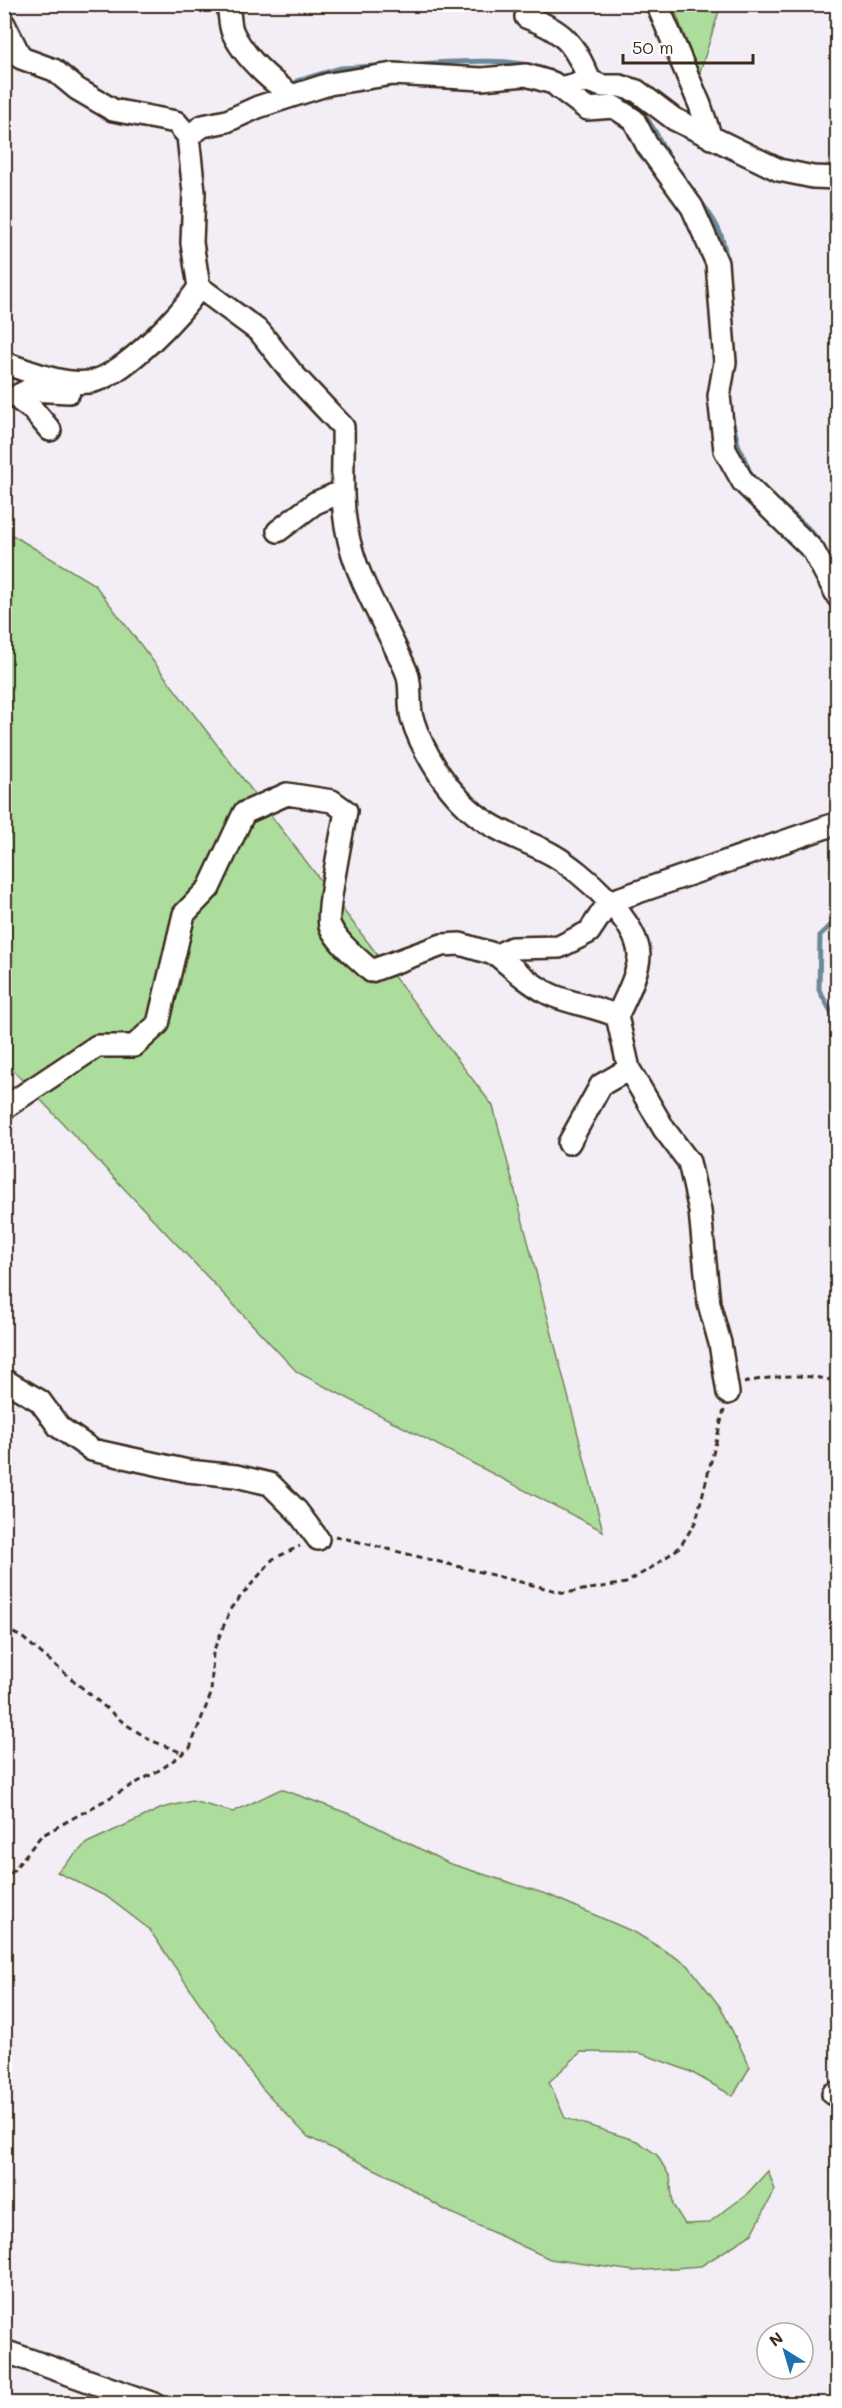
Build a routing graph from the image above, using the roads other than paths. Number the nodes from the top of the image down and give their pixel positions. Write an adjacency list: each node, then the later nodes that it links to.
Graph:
1 (228, 4): 7 (street)
2 (657, 4): 9 (street)
3 (526, 17): 5 (street)
4 (4, 24): 8 (street)
5 (590, 81): 6 (street); 9 (street)
6 (559, 88): 7 (street); 17 (street)
7 (291, 95): 8 (street)
8 (188, 135): 11 (street)
9 (711, 138): 10 (street)
10 (837, 178)
11 (199, 287): 13 (street); 15 (street)
12 (4, 363): 13 (street)
13 (92, 382): 14 (street)
14 (50, 430)
15 (343, 491): 16 (street); 19 (street)
16 (278, 531)
17 (837, 597)
18 (837, 823): 19 (street)
19 (609, 902): 20 (street); 21 (street)
20 (497, 955): 21 (street); 23 (street)
21 (617, 1016): 22 (street)
22 (629, 1069): 24 (street); 26 (street)
23 (4, 1108)
24 (569, 1143)
25 (4, 1380): 27 (street)
26 (728, 1393)
27 (318, 1539)
28 (4, 2351): 29 (street)
29 (154, 2403)

